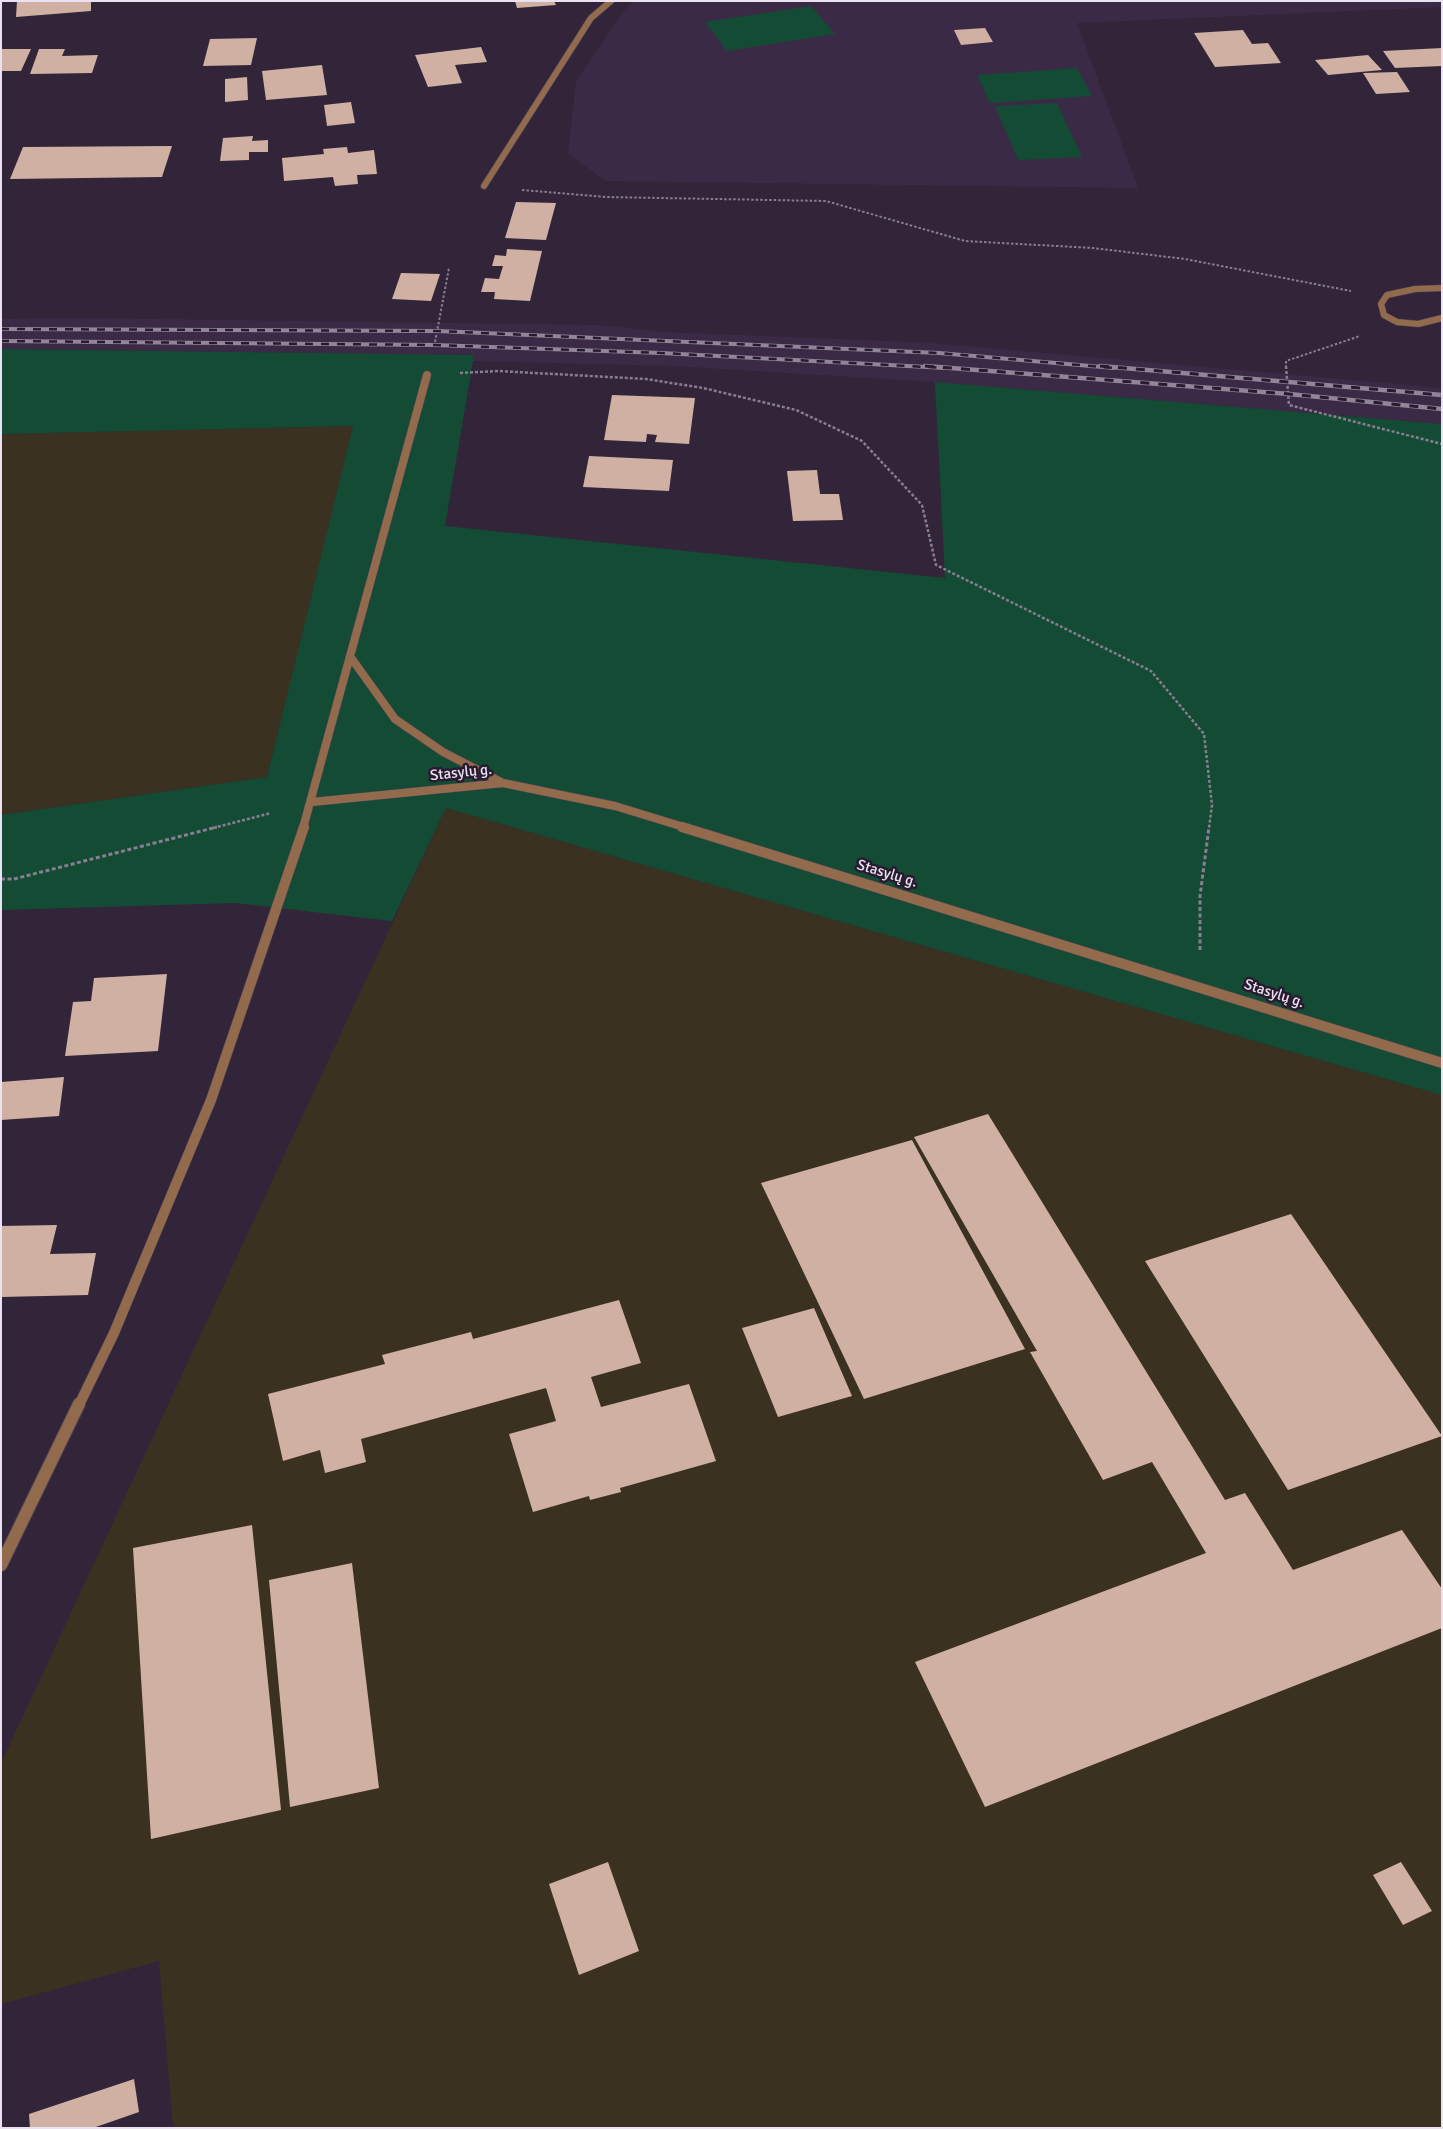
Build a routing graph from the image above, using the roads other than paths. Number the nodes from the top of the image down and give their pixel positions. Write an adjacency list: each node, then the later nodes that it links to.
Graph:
1 (611, 1): 2 (street)
2 (484, 186)
3 (1442, 288): 4 (street)
4 (1442, 318)
5 (427, 375): 6 (street)
6 (352, 659): 7 (street); 8 (street)
7 (502, 783): 8 (street, Stasylų g.); 9 (street, Stasylų g.)
8 (312, 802): 10 (street)
9 (1442, 1063)
10 (1, 1566)

